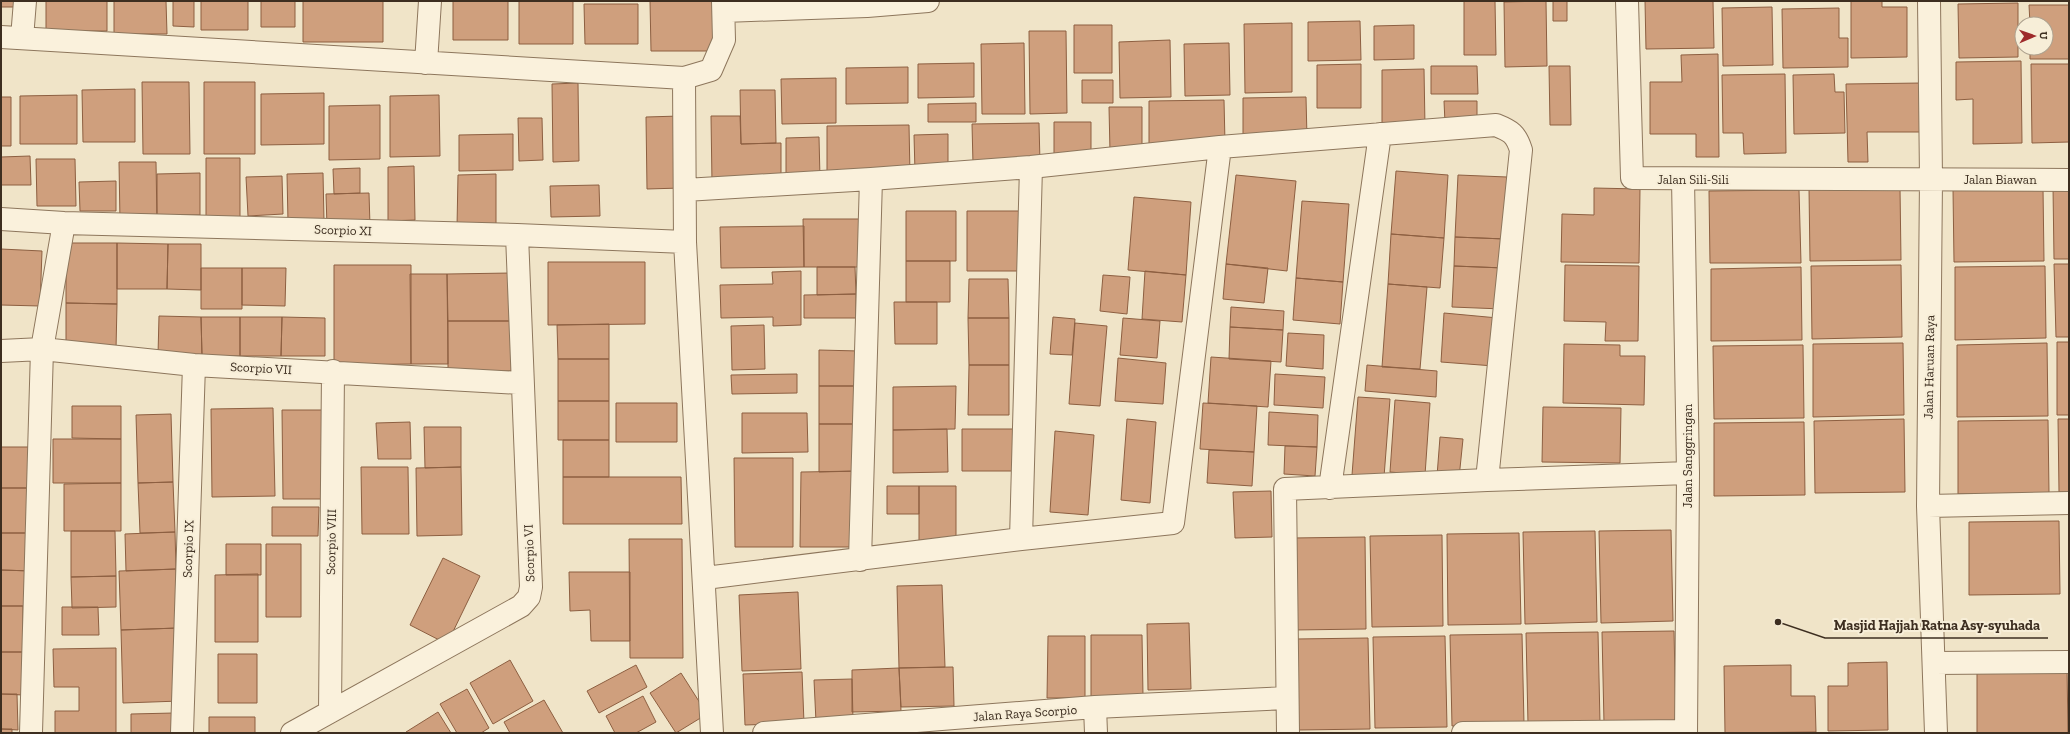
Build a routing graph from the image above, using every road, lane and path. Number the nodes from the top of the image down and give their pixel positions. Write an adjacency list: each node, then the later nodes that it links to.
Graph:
1 (24, 1): 9 (street)
2 (430, 1): 10 (street)
3 (928, 1): 6 (street)
4 (1627, 1): 16 (street, Jalan Sili-Sili)
5 (1929, 1): 17 (street, Jalan Haruan Raya)
6 (867, 3): 7 (street)
7 (724, 6): 11 (street)
8 (1, 37): 9 (street)
9 (22, 38): 10 (street)
10 (426, 63): 11 (street)
11 (684, 78): 19 (street)
12 (1380, 134): 13 (street); 30 (street); 31 (street)
13 (1220, 147): 14 (street); 34 (street)
14 (1031, 167): 15 (street); 34 (street)
15 (871, 179): 19 (street); 35 (street)
16 (1683, 179): 17 (street, Jalan Sili-Sili); 29 (street, Jalan Sanggringan)
17 (1931, 179): 18 (street, Jalan Biawan); 33 (street, Jalan Haruan Raya)
18 (2069, 180)
19 (685, 190): 23 (street)
20 (1, 219): 21 (street, Scorpio XI)
21 (64, 223): 22 (street, Scorpio XI); 24 (street)
22 (517, 235): 23 (street, Scorpio XI); 28 (street, Scorpio VI)
23 (685, 242): 36 (street)
24 (42, 349): 25 (street, Scorpio VII); 26 (street, Scorpio VII); 43 (street)
25 (1, 351)
26 (194, 365): 27 (street, Scorpio VII); 44 (street, Scorpio IX)
27 (333, 371): 28 (street, Scorpio VII); 41 (street, Scorpio VIII)
28 (521, 383): 41 (street, Scorpio VI)
29 (1688, 473): 30 (street); 42 (street, Jalan Sanggringan)
30 (1487, 480): 31 (street)
31 (1330, 488): 39 (street)
32 (2069, 503): 33 (street)
33 (1928, 506): 38 (street, Jalan Haruan Raya)
34 (1021, 539): 35 (street)
35 (860, 560): 36 (street)
36 (705, 578): 46 (street)
37 (2069, 662): 38 (street)
38 (1934, 663): 51 (street, Jalan Haruan Raya)
39 (1287, 698): 40 (street, Jalan Raya Scorpio); 49 (street)
40 (1095, 707): 47 (street, Jalan Raya Scorpio); 48 (street)
41 (330, 712): 45 (street, Scorpio VI)
42 (1686, 732): 50 (street)
43 (31, 733)
44 (182, 733)
45 (292, 733)
46 (712, 733)
47 (764, 733)
48 (1096, 733)
49 (1288, 733)
50 (1463, 733)
51 (1936, 733)

